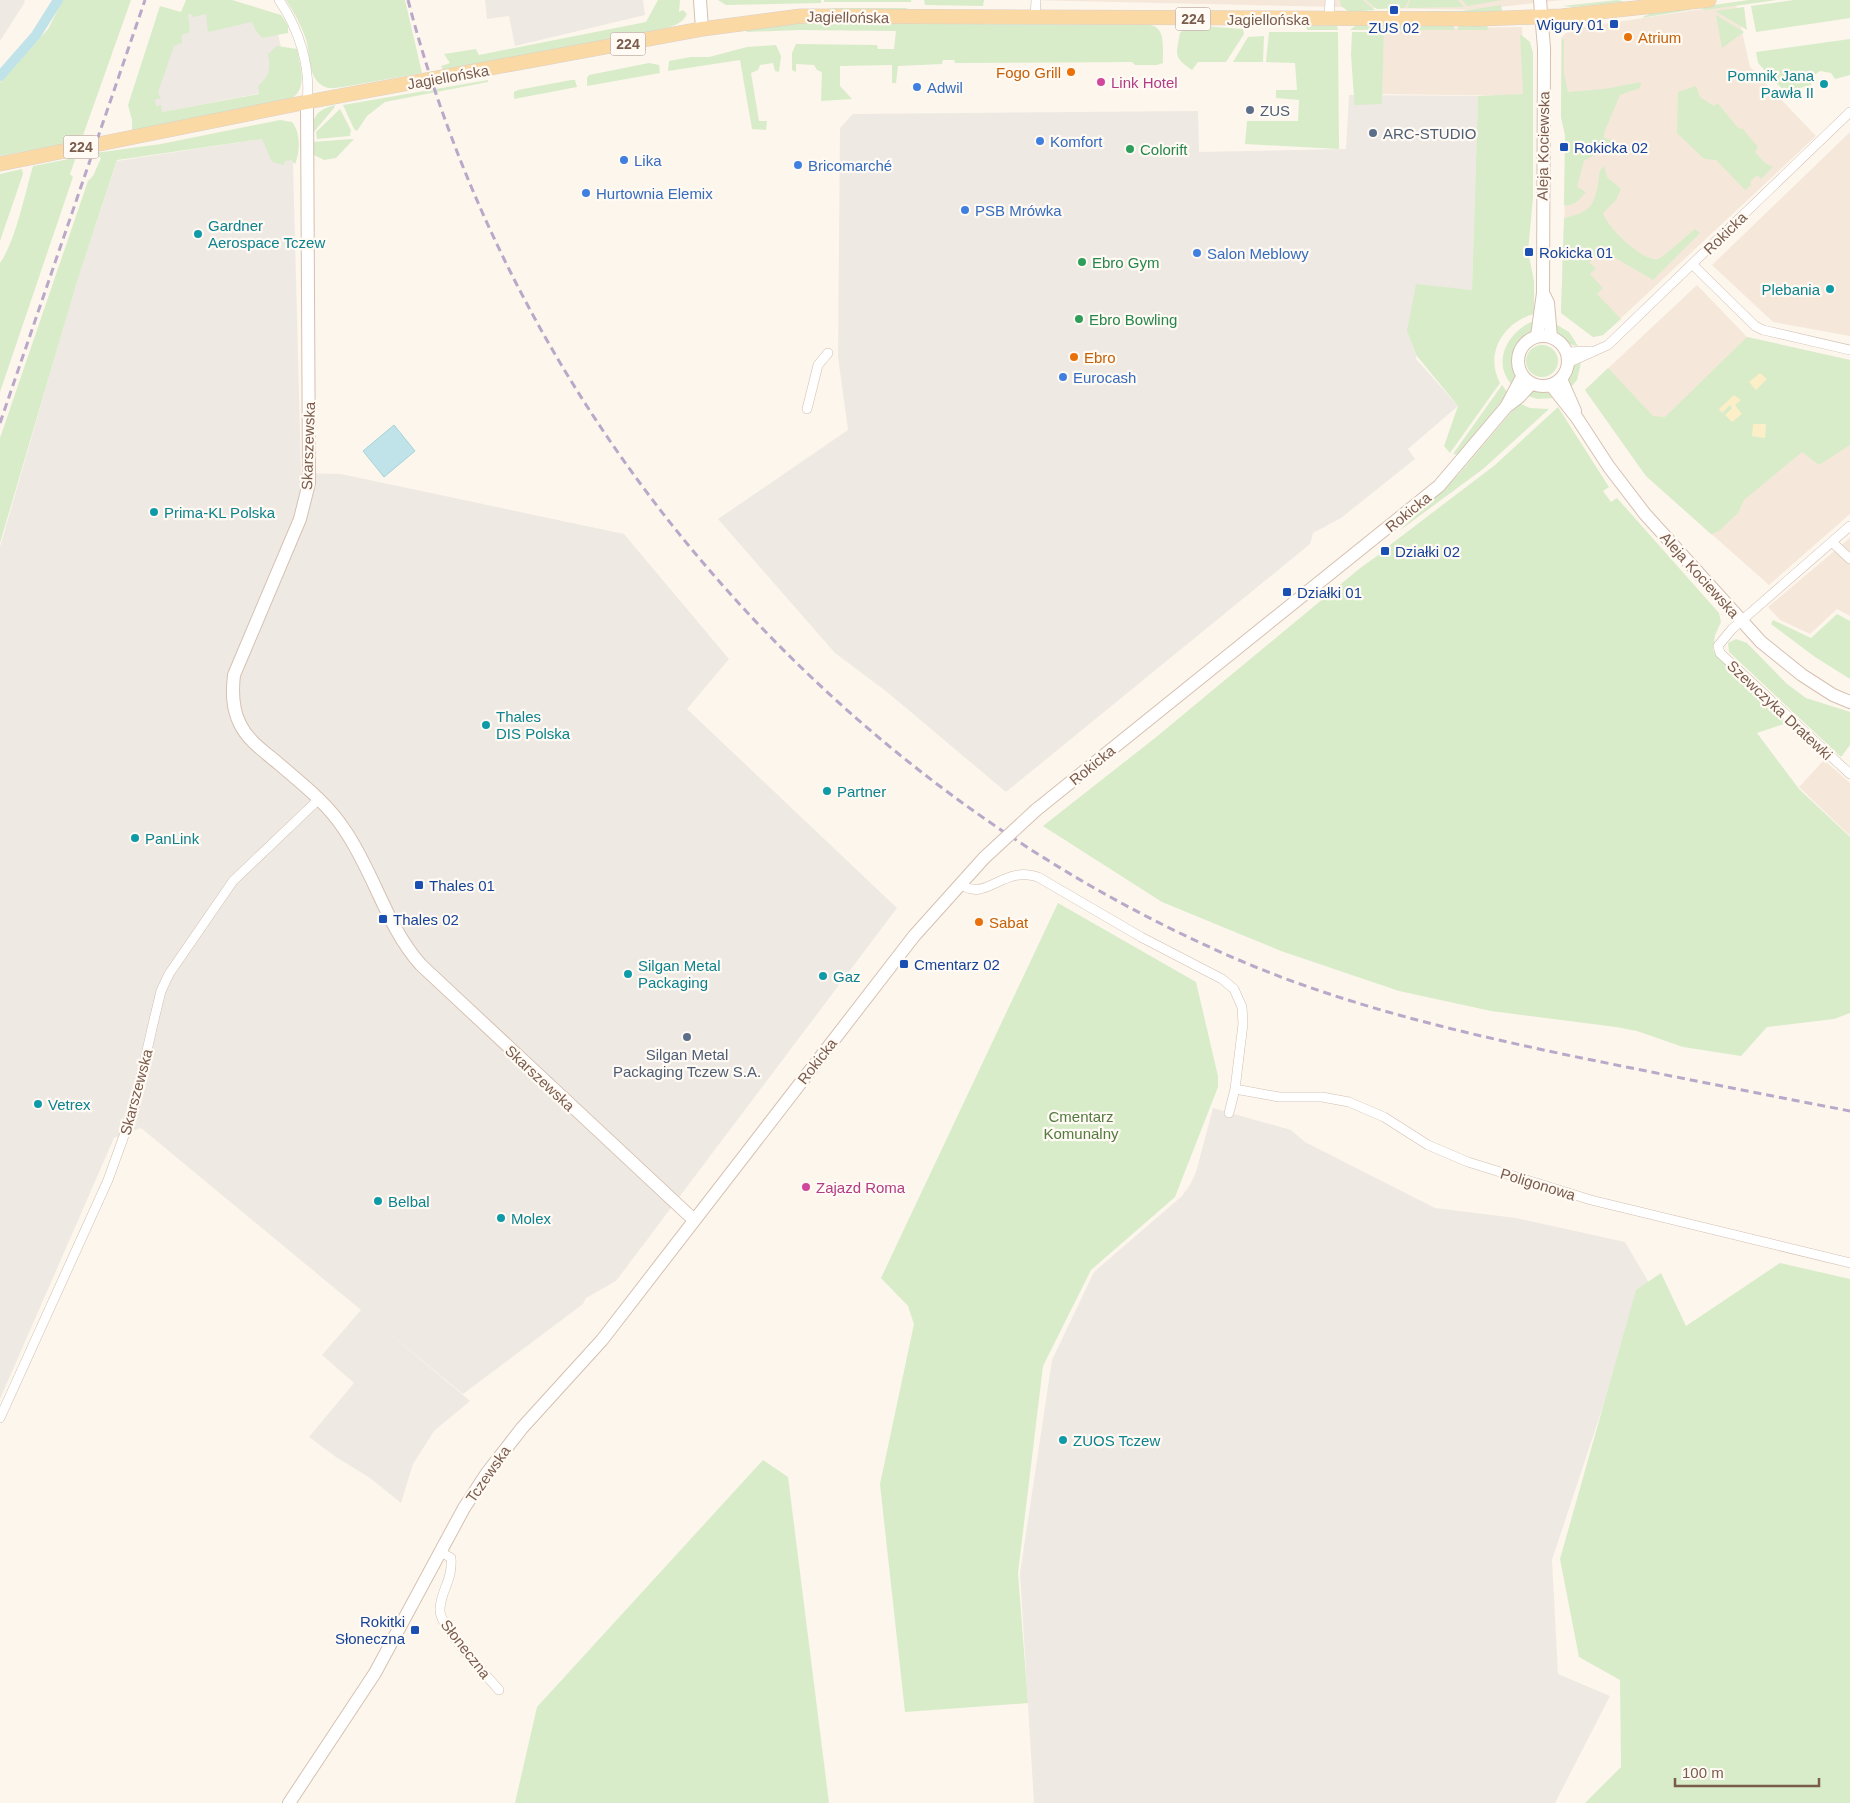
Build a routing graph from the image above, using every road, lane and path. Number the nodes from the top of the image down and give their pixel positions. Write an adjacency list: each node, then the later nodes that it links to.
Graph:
1 (279, 0): 12 (street)
2 (700, 0): 11 (street)
3 (1036, 0): 9 (street)
4 (1330, 0): 10 (street)
5 (1540, 0): 8 (street, Aleja Kociewska)
6 (1708, 0): 7 (main road, Jagiellońska / 224)
7 (1672, 2): 8 (main road, Jagiellońska / 224)
8 (1542, 17): 10 (main road, Jagiellońska / 224); 16 (street, Aleja Kociewska)
9 (1036, 19): 10 (main road, Jagiellońska / 224); 11 (main road, Jagiellońska / 224)
10 (1329, 19)
11 (702, 29): 12 (main road, Jagiellońska / 224)
12 (307, 102): 14 (main road, Jagiellońska / 224); 31 (street, Skarszewska)
13 (1850, 112): 15 (street, Rokicka)
14 (0, 164)
15 (1692, 264): 19 (street); 21 (street, Rokicka)
16 (1543, 293): 17 (street, Aleja Kociewska); 18 (street, Aleja Kociewska)
17 (1537, 336): 18 (street); 22 (street)
18 (1551, 337): 21 (street)
19 (1850, 350)
20 (828, 353): 24 (street)
21 (1567, 357): 23 (street)
22 (1526, 380): 23 (street); 32 (street, Rokicka, bridge)
23 (1556, 382): 28 (street, Aleja Kociewska)
24 (806, 409)
25 (1850, 526): 26 (street, Szewczyka Dratewki)
26 (1832, 542): 27 (street); 28 (street, Szewczyka Dratewki)
27 (1850, 560)
28 (1741, 621): 29 (street, Aleja Kociewska); 30 (street, Szewczyka Dratewki)
29 (1850, 702)
30 (1850, 774)
31 (319, 799): 36 (street, Skarszewska); 38 (street, Skarszewska)
32 (960, 884): 33 (street); 35 (street, Rokicka)
33 (1235, 1089): 34 (street); 37 (street, Poligonowa)
34 (1229, 1113)
35 (730, 1175): 36 (street, Tczewska)
36 (694, 1220): 39 (street, Tczewska)
37 (1850, 1263)
38 (0, 1418)
39 (441, 1552): 40 (street, Słoneczna); 41 (street, Tczewska)
40 (499, 1690)
41 (289, 1803)

